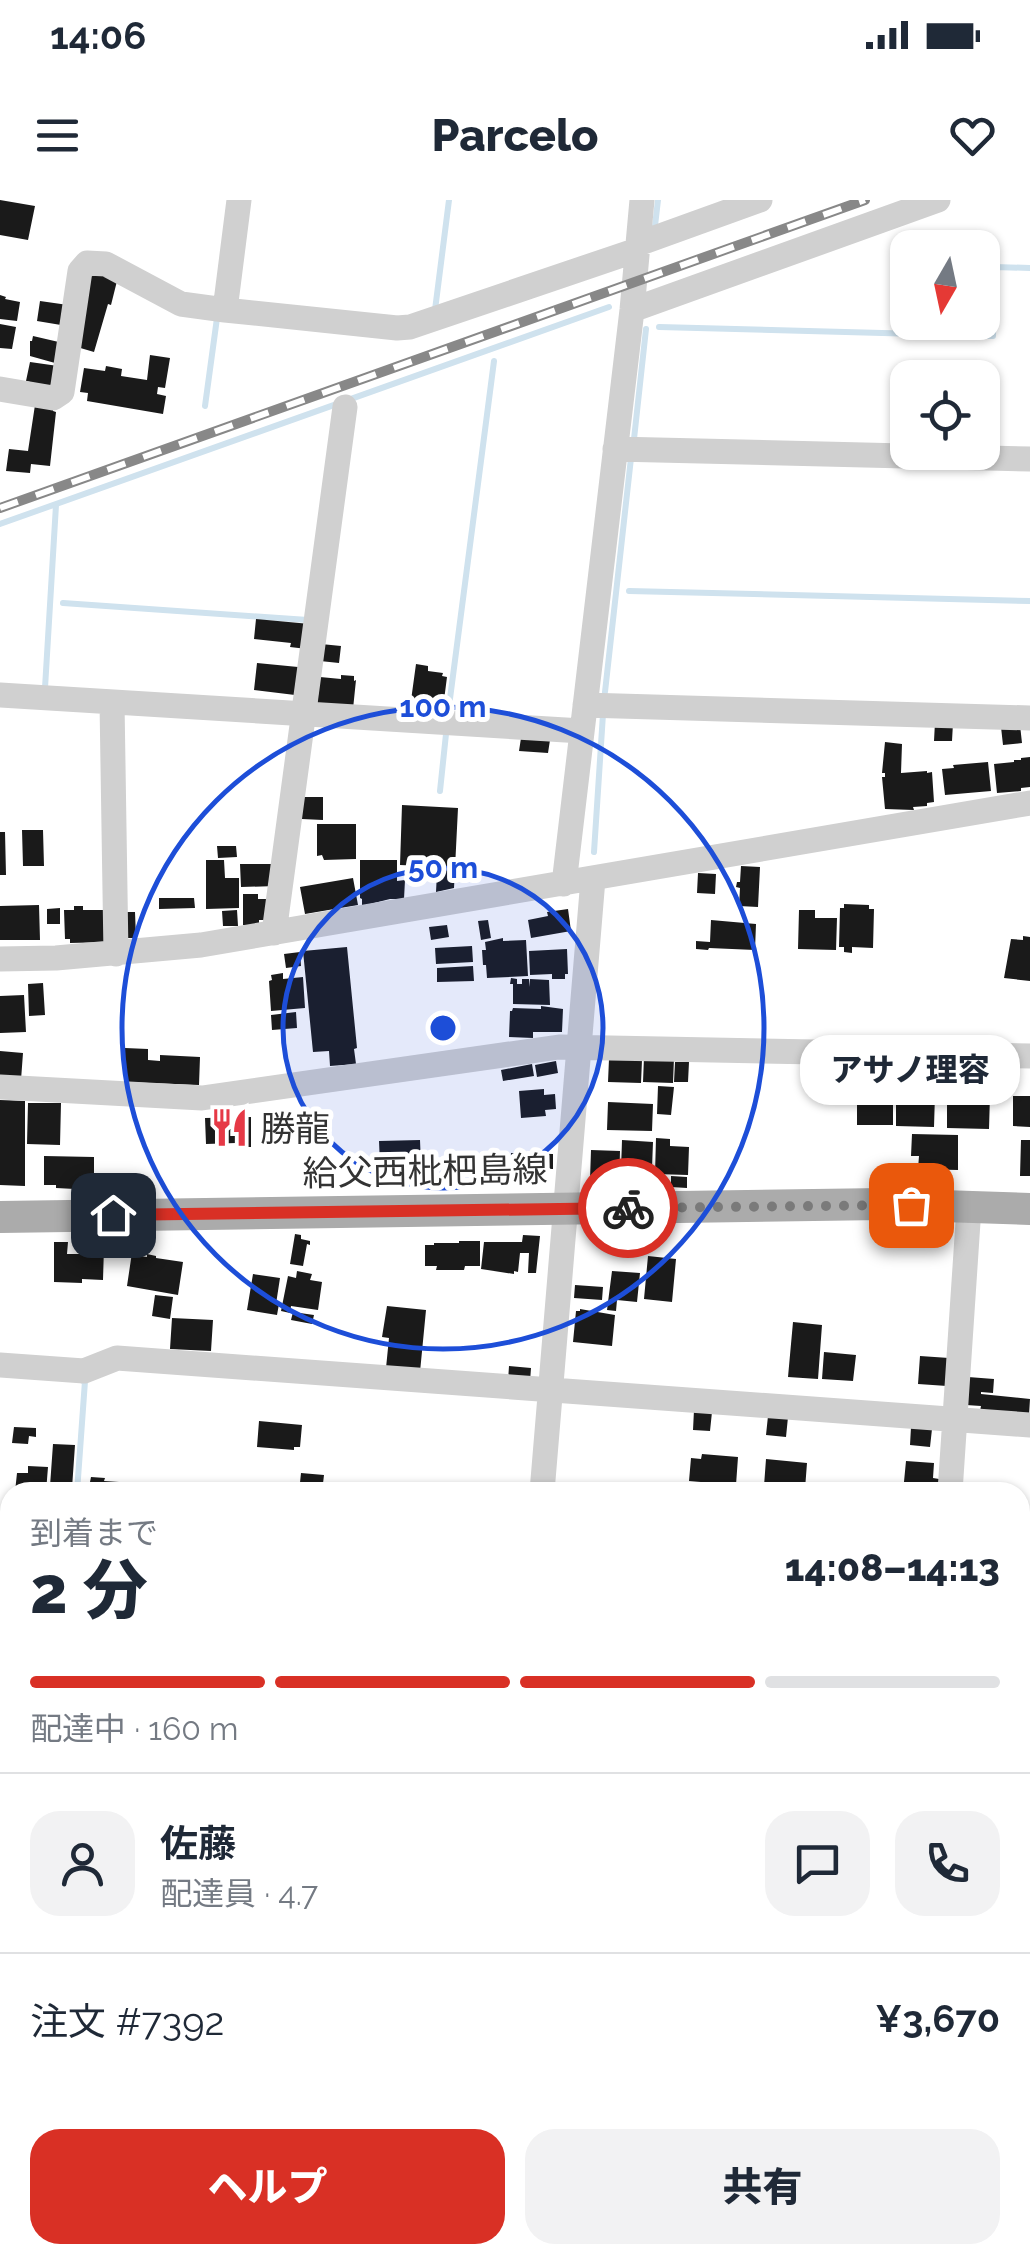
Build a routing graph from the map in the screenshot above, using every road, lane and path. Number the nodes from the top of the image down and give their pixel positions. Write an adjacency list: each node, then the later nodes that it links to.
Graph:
1 (239, 200): 6 (street)
2 (642, 200): 5 (street)
3 (760, 200): 5 (street)
4 (938, 200): 7 (street)
5 (638, 247): 6 (street); 7 (street)
6 (225, 310): 8 (street)
7 (632, 310): 10 (street)
8 (0, 389)
9 (345, 407): 14 (street)
10 (615, 449): 11 (street); 15 (street)
11 (1030, 459)
12 (0, 694): 13 (street)
13 (112, 702): 14 (street); 21 (street)
14 (304, 714): 15 (street); 20 (street)
15 (583, 718): 16 (street); 19 (street)
16 (1030, 718)
17 (1030, 803): 18 (street)
18 (593, 880): 19 (street); 23 (street)
19 (564, 884): 20 (street)
20 (274, 933): 21 (street)
21 (116, 954): 22 (street)
22 (0, 958)
23 (579, 1046): 24 (street); 25 (street); 27 (street)
24 (1030, 1056)
25 (0, 1087)
26 (969, 1206): 27 (main road, 給父西枇杷島線); 28 (main road, 給父西枇杷島線); 32 (street)
27 (567, 1209): 29 (main road, 給父西枇杷島線); 31 (street)
28 (1030, 1209)
29 (0, 1217)
30 (0, 1365): 31 (street)
31 (551, 1390): 32 (street); 34 (street)
32 (955, 1419): 33 (street); 35 (street)
33 (1030, 1425)
34 (543, 1482)
35 (951, 1482)

